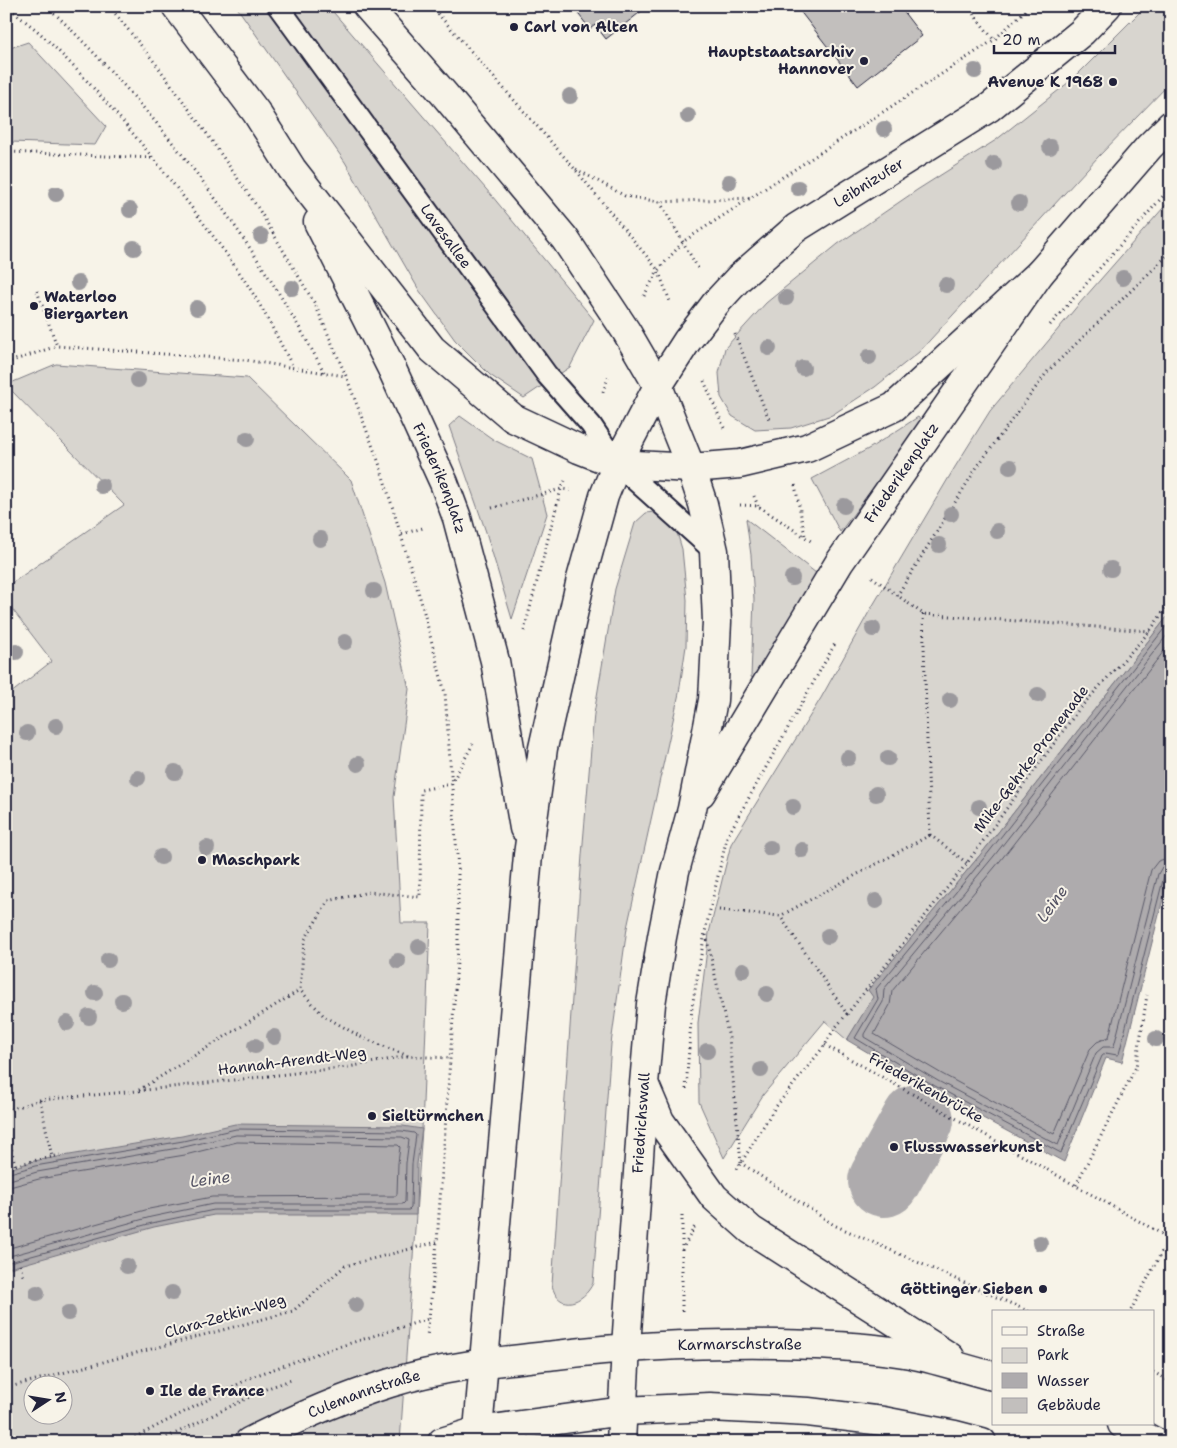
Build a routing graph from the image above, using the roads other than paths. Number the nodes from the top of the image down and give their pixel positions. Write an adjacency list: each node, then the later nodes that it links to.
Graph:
1 (176, 6): 6 (main road)
2 (278, 6): 9 (lane, Lavesallee)
3 (367, 6): 8 (main road)
4 (1107, 6): 8 (main road, Leibnizufer)
5 (1171, 126): 7 (main road)
6 (292, 169): 9 (main road); 13 (main road, Friederikenplatz)
7 (1040, 273): 10 (main road); 12 (main road, Friederikenplatz)
8 (658, 386): 9 (main road); 10 (main road)
9 (617, 464): 10 (main road); 11 (lane); 13 (main road)
10 (691, 468): 11 (main road)
11 (714, 551): 12 (main road)
12 (692, 809): 14 (main road, Friedrichswall)
13 (528, 855): 16 (main road)
14 (644, 1084): 15 (main road, Friedrichswall); 17 (main road)
15 (626, 1347): 16 (main road, Karmarschstraße); 17 (main road, Karmarschstraße); 18 (main road, Friedrichswall)
16 (485, 1363): 20 (main road); 21 (main road, Culemannstraße)
17 (983, 1374)
18 (623, 1411): 20 (main road); 23 (main road, Friedrichswall); 24 (main road)
19 (1126, 1426): 25 (main road)
20 (478, 1436): 22 (main road)
21 (249, 1442)
22 (442, 1442)
23 (621, 1442)
24 (982, 1442)
25 (1155, 1442)

